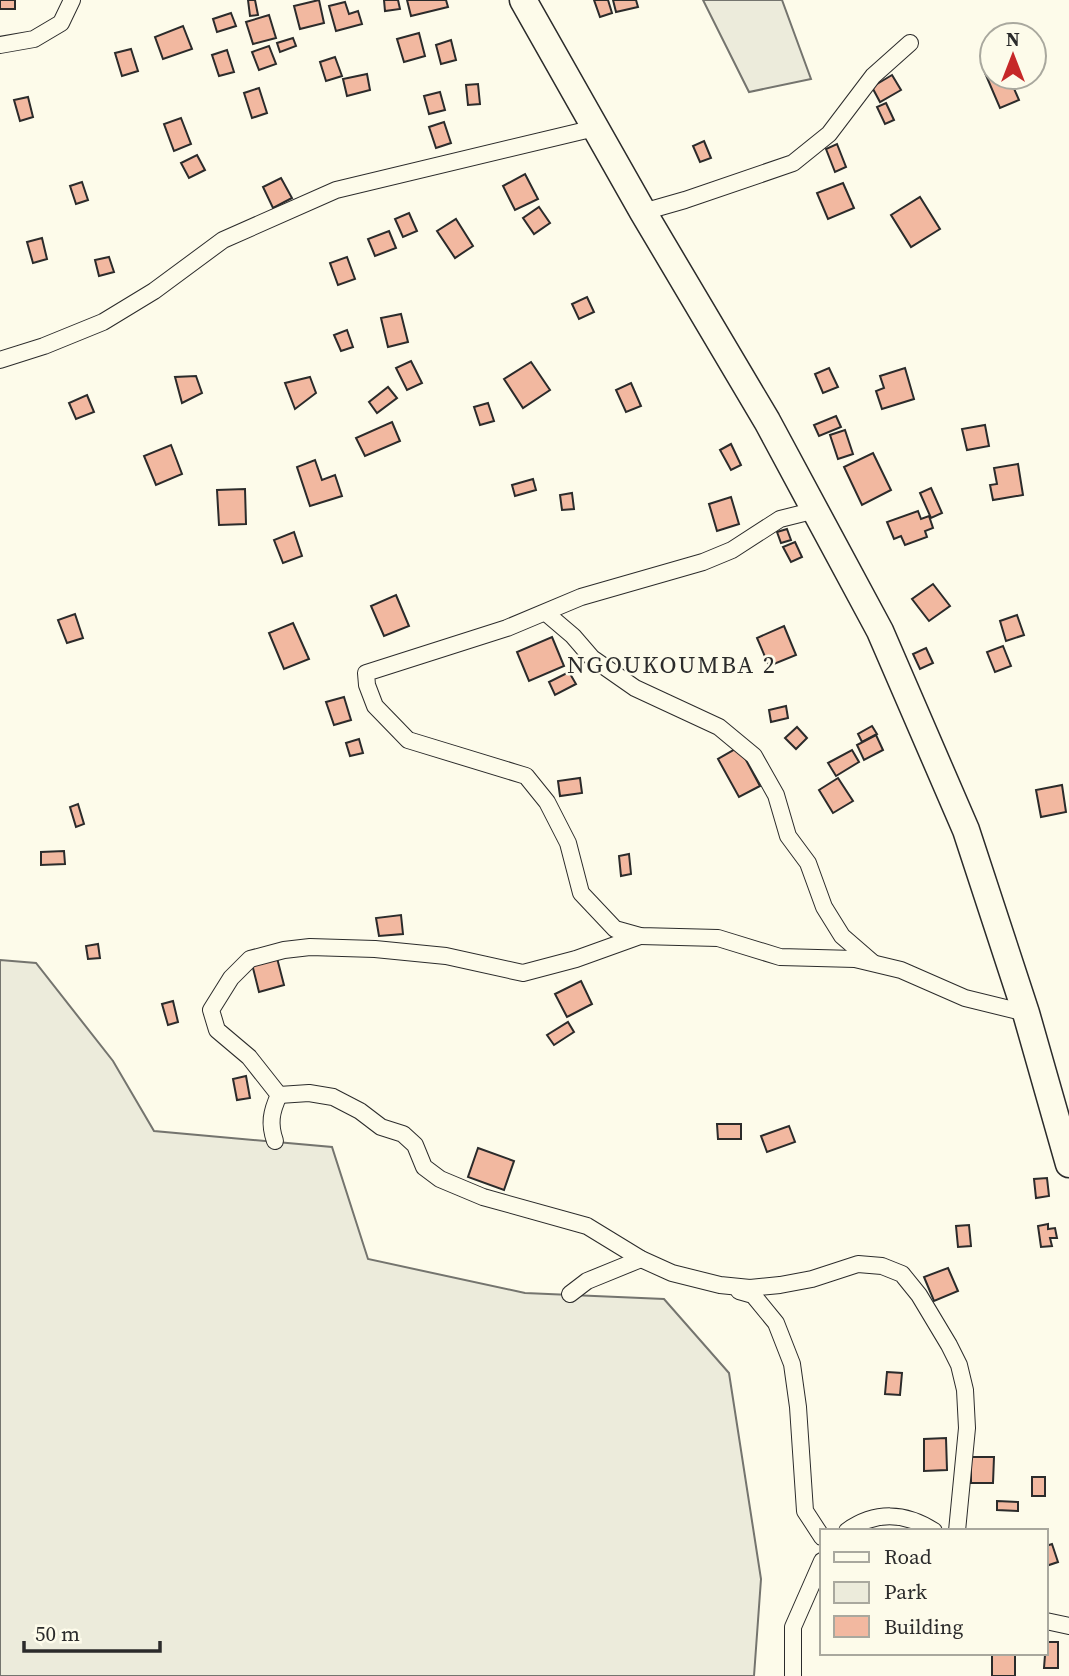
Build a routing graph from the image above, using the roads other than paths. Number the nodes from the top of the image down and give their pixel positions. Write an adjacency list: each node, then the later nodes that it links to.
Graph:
1 (72, 0): 4 (street)
2 (523, 0): 5 (main road)
3 (910, 43): 6 (street)
4 (0, 45)
5 (595, 128): 6 (main road); 7 (street)
6 (643, 212): 8 (main road)
7 (0, 360)
8 (816, 510): 9 (street); 12 (main road)
9 (546, 613): 10 (street); 11 (street)
10 (640, 936): 11 (street); 13 (street)
11 (873, 964): 12 (street)
12 (1026, 1013): 15 (main road)
13 (279, 1095): 14 (street); 16 (street)
14 (275, 1141)
15 (1068, 1156)
16 (641, 1259): 17 (street); 18 (street)
17 (720, 1285): 21 (street); 22 (street)
18 (570, 1294)
19 (850, 1529): 20 (street)
20 (929, 1529)
21 (957, 1529)
22 (820, 1534)
23 (820, 1566): 26 (street)
24 (1048, 1621): 25 (street)
25 (1069, 1626)
26 (793, 1676)

